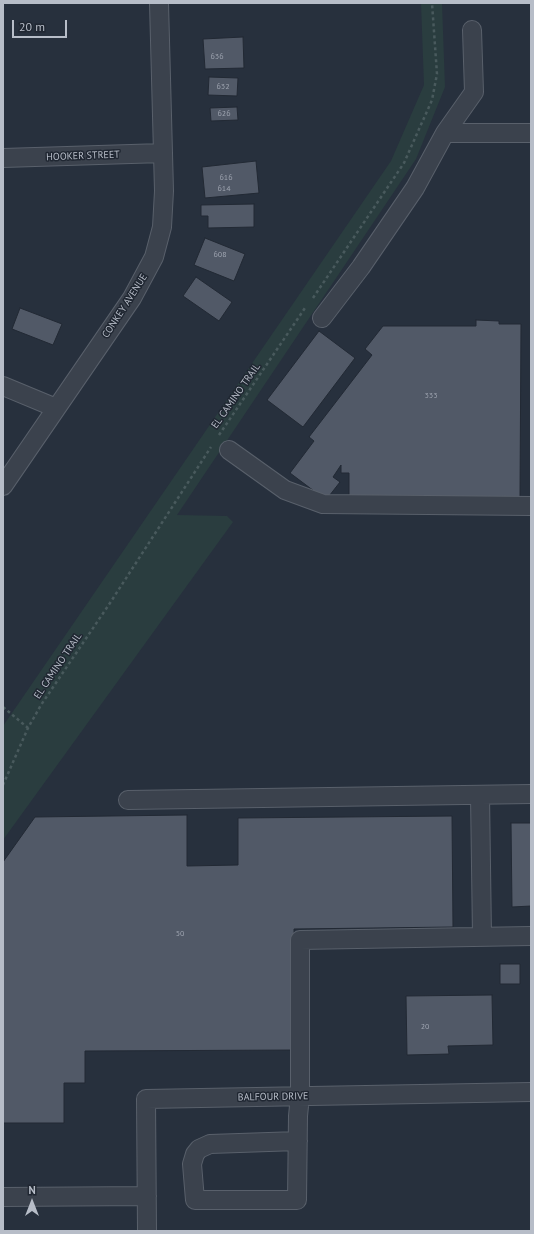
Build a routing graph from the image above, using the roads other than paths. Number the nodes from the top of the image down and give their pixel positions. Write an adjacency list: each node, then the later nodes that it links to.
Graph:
1 (159, 3): 5 (street, CONKEY AVENUE)
2 (472, 30): 3 (street)
3 (446, 133): 4 (street); 7 (street)
4 (531, 133)
5 (163, 153): 6 (street, HOOKER STREET); 9 (street, CONKEY AVENUE)
6 (3, 158)
7 (322, 318)
8 (3, 386): 9 (street)
9 (56, 408): 11 (street, CONKEY AVENUE)
10 (222, 446): 12 (street)
11 (3, 486)
12 (531, 506)
13 (531, 794): 14 (street)
14 (480, 795): 15 (street); 17 (street)
15 (128, 800)
16 (531, 936): 17 (street)
17 (482, 937): 19 (street)
18 (531, 1092): 19 (street, BALFOUR DRIVE)
19 (300, 1096): 20 (street); 21 (street, BALFOUR DRIVE)
20 (298, 1141): 20 (street)
21 (147, 1196): 22 (street); 23 (street, BALFOUR DRIVE)
22 (3, 1197)
23 (147, 1231)

